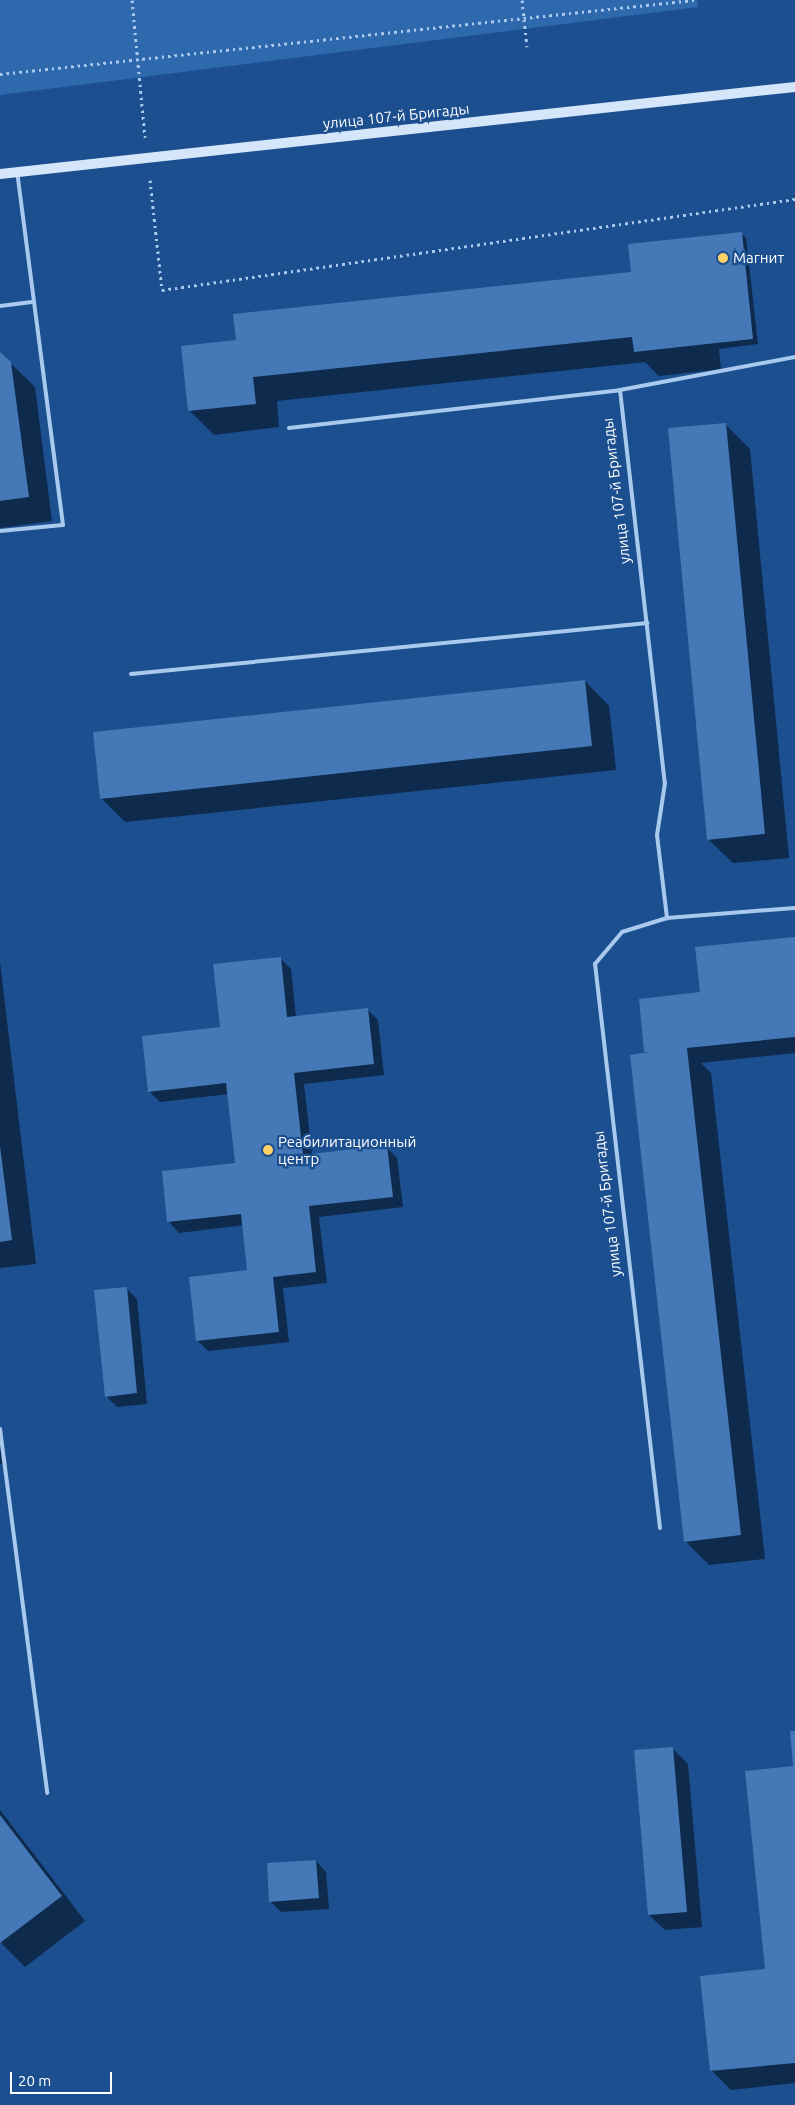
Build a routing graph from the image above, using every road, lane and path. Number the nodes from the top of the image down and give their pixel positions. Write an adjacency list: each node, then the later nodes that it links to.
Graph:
1 (132, 0): 6 (path)
2 (522, 0): 4 (path)
3 (694, 0): 4 (path)
4 (524, 18): 5 (path); 6 (path)
5 (527, 47)
6 (138, 60): 7 (path); 9 (path)
7 (0, 74)
8 (795, 87): 9 (main road, улица 107-й Бригады)
9 (148, 158): 10 (main road, улица 107-й Бригады); 12 (path)
10 (17, 172): 11 (main road, улица 107-й Бригады); 13 (lane)
11 (0, 174)
12 (795, 199)
13 (34, 302): 14 (lane); 18 (lane)
14 (0, 306)
15 (795, 357): 16 (lane)
16 (620, 390): 17 (lane); 19 (lane, улица 107-й Бригады)
17 (290, 428)
18 (0, 531)
19 (647, 623): 20 (lane); 22 (lane, улица 107-й Бригады)
20 (131, 674)
21 (795, 908): 22 (lane, улица 107-й Бригады)
22 (667, 918): 24 (lane, улица 107-й Бригады)
23 (0, 1429): 25 (lane)
24 (660, 1528)
25 (47, 1793)

